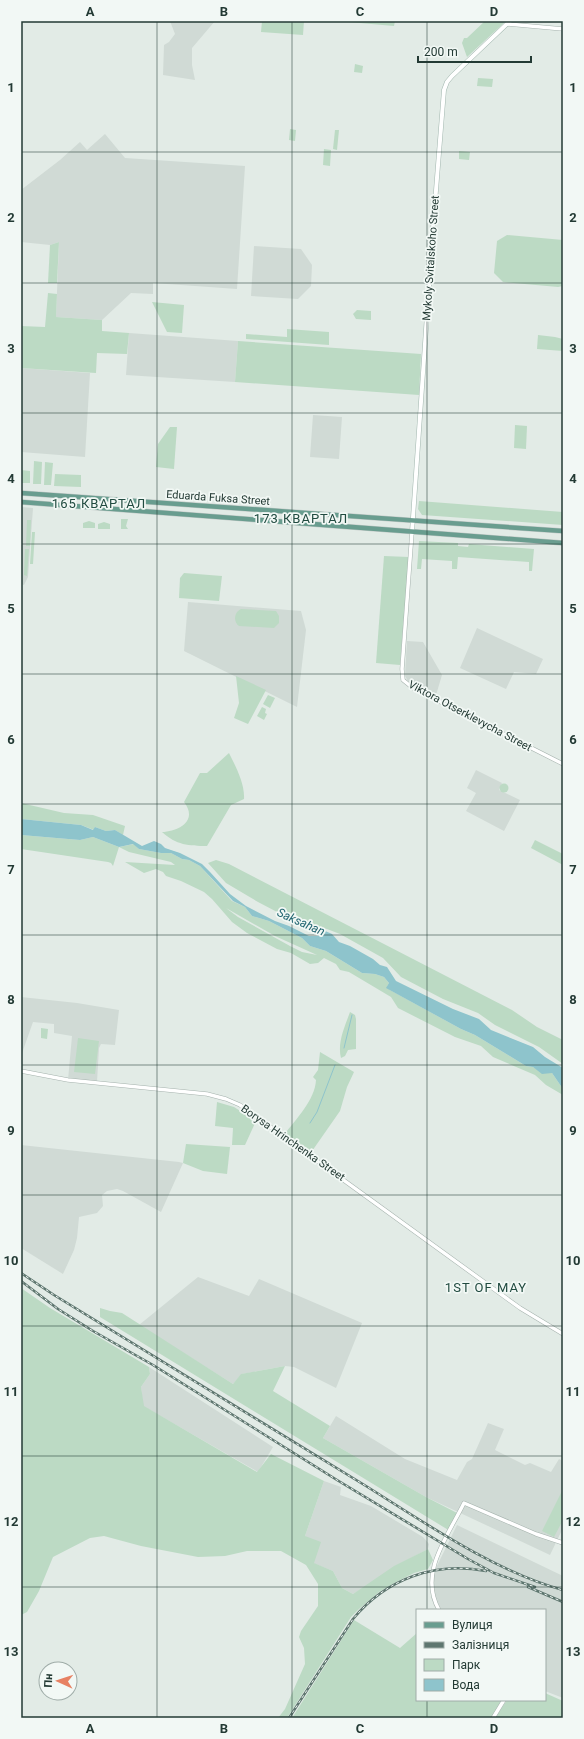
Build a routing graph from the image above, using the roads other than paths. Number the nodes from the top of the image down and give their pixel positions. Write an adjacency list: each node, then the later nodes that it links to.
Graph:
1 (508, 22): 2 (street); 7 (main road, Mykoly Svitalskoho Street)
2 (563, 29)
3 (21, 493): 4 (main road, Eduarda Fuksa Street)
4 (119, 500): 6 (main road); 7 (main road, Eduarda Fuksa Street)
5 (21, 502): 6 (main road, Eduarda Fuksa Street)
6 (118, 510): 9 (main road, Eduarda Fuksa Street)
7 (413, 521): 8 (main road, Eduarda Fuksa Street); 9 (main road, Mykoly Svitalskoho Street)
8 (563, 531)
9 (412, 532): 10 (main road, Eduarda Fuksa Street); 11 (street, Viktora Otserklevycha Street)
10 (563, 543)
11 (563, 764)
12 (21, 1071): 13 (street, Borysa Hrinchenka Street)
13 (563, 1334)
14 (563, 1543): 15 (street)
15 (438, 1609)
16 (503, 1701): 17 (street)
17 (493, 1718)

